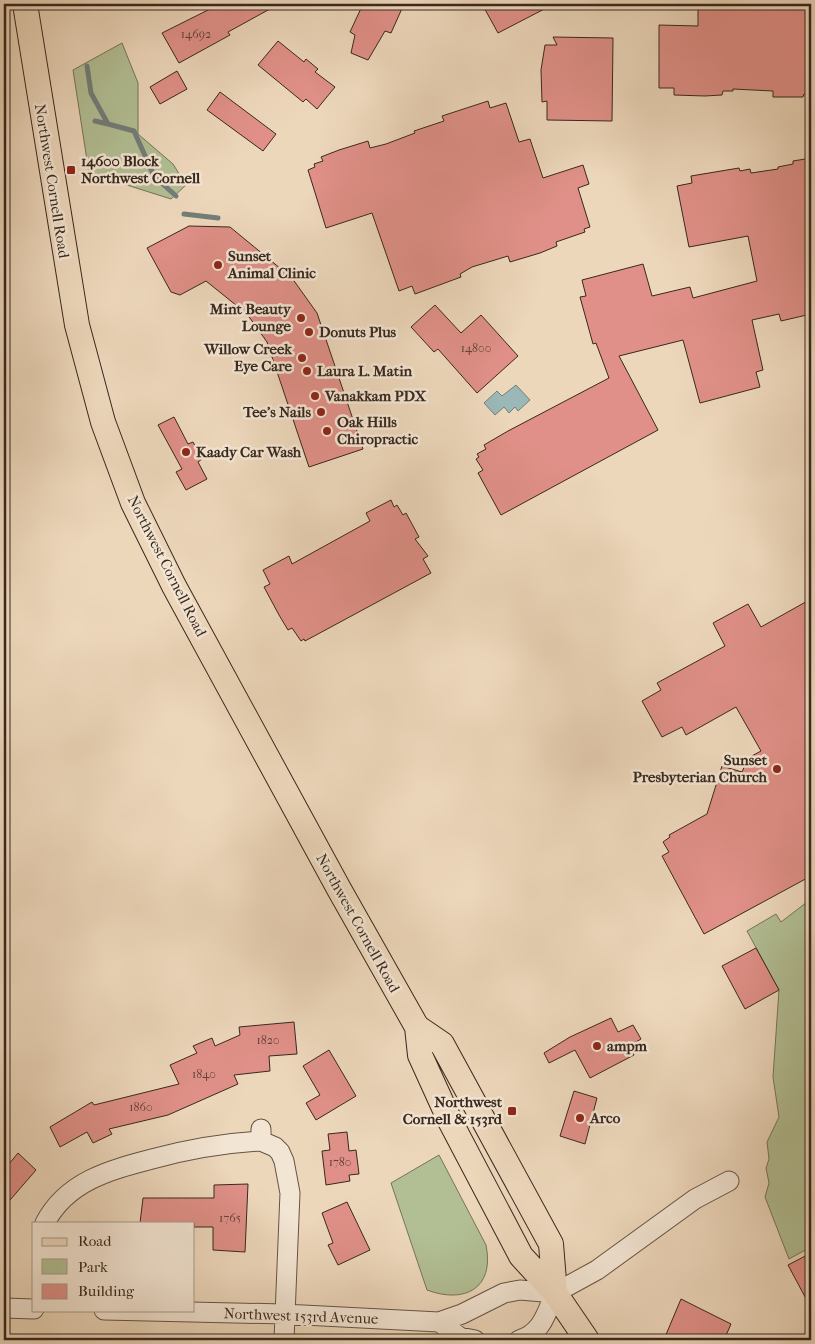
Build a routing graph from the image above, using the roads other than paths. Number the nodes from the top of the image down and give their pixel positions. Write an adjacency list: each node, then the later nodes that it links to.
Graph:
1 (24, 4): 2 (main road, Northwest Cornell Road)
2 (417, 1027): 5 (main road, Northwest Cornell Road); 5 (main road, Northwest Cornell Road)
3 (729, 1181): 5 (street)
4 (46, 1222): 9 (street)
5 (555, 1293): 10 (street, Northwest 153rd Avenue); 13 (street); 14 (main road, Northwest Cornell Road)
6 (4, 1308): 7 (street)
7 (32, 1309)
8 (194, 1312): 9 (street, Northwest 153rd Avenue)
9 (284, 1314): 10 (street, Northwest 153rd Avenue); 11 (street)
10 (439, 1322): 12 (street)
11 (284, 1340)
12 (475, 1340)
13 (519, 1340)
14 (587, 1340)

